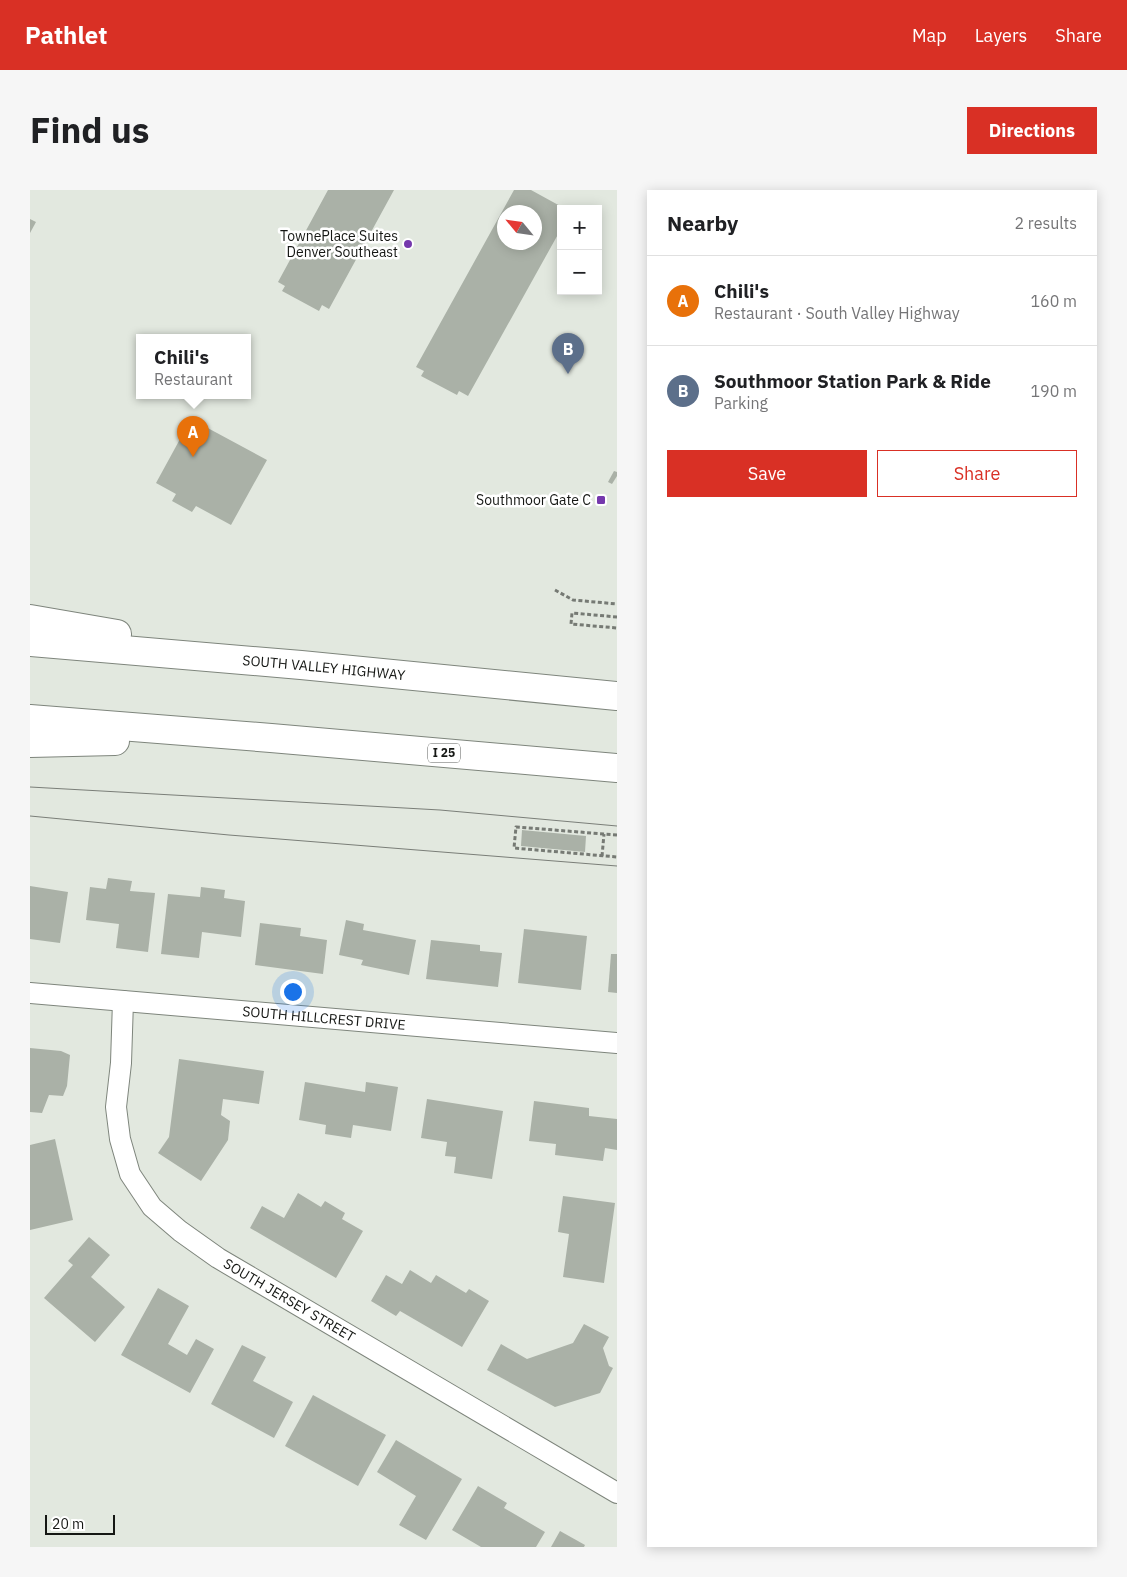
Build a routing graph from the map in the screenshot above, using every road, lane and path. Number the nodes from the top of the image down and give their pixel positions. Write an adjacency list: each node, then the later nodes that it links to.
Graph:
1 (555, 590): 2 (path)
2 (617, 604)
3 (617, 617): 5 (path)
4 (30, 619): 7 (highway)
5 (617, 628)
6 (30, 642): 7 (highway, SOUTH VALLEY HIGHWAY)
7 (301, 665): 8 (highway, SOUTH VALLEY HIGHWAY)
8 (617, 696)
9 (30, 719): 10 (highway, I 25)
10 (271, 738): 11 (highway); 12 (highway, I 25)
11 (30, 743)
12 (617, 768)
13 (604, 834): 14 (path); 15 (path); 15 (path)
14 (617, 835)
15 (602, 856): 16 (path)
16 (617, 857)
17 (30, 993): 18 (street, SOUTH HILLCREST DRIVE)
18 (123, 1001): 19 (street, SOUTH HILLCREST DRIVE); 20 (street, SOUTH JERSEY STREET)
19 (617, 1044)
20 (617, 1493)

